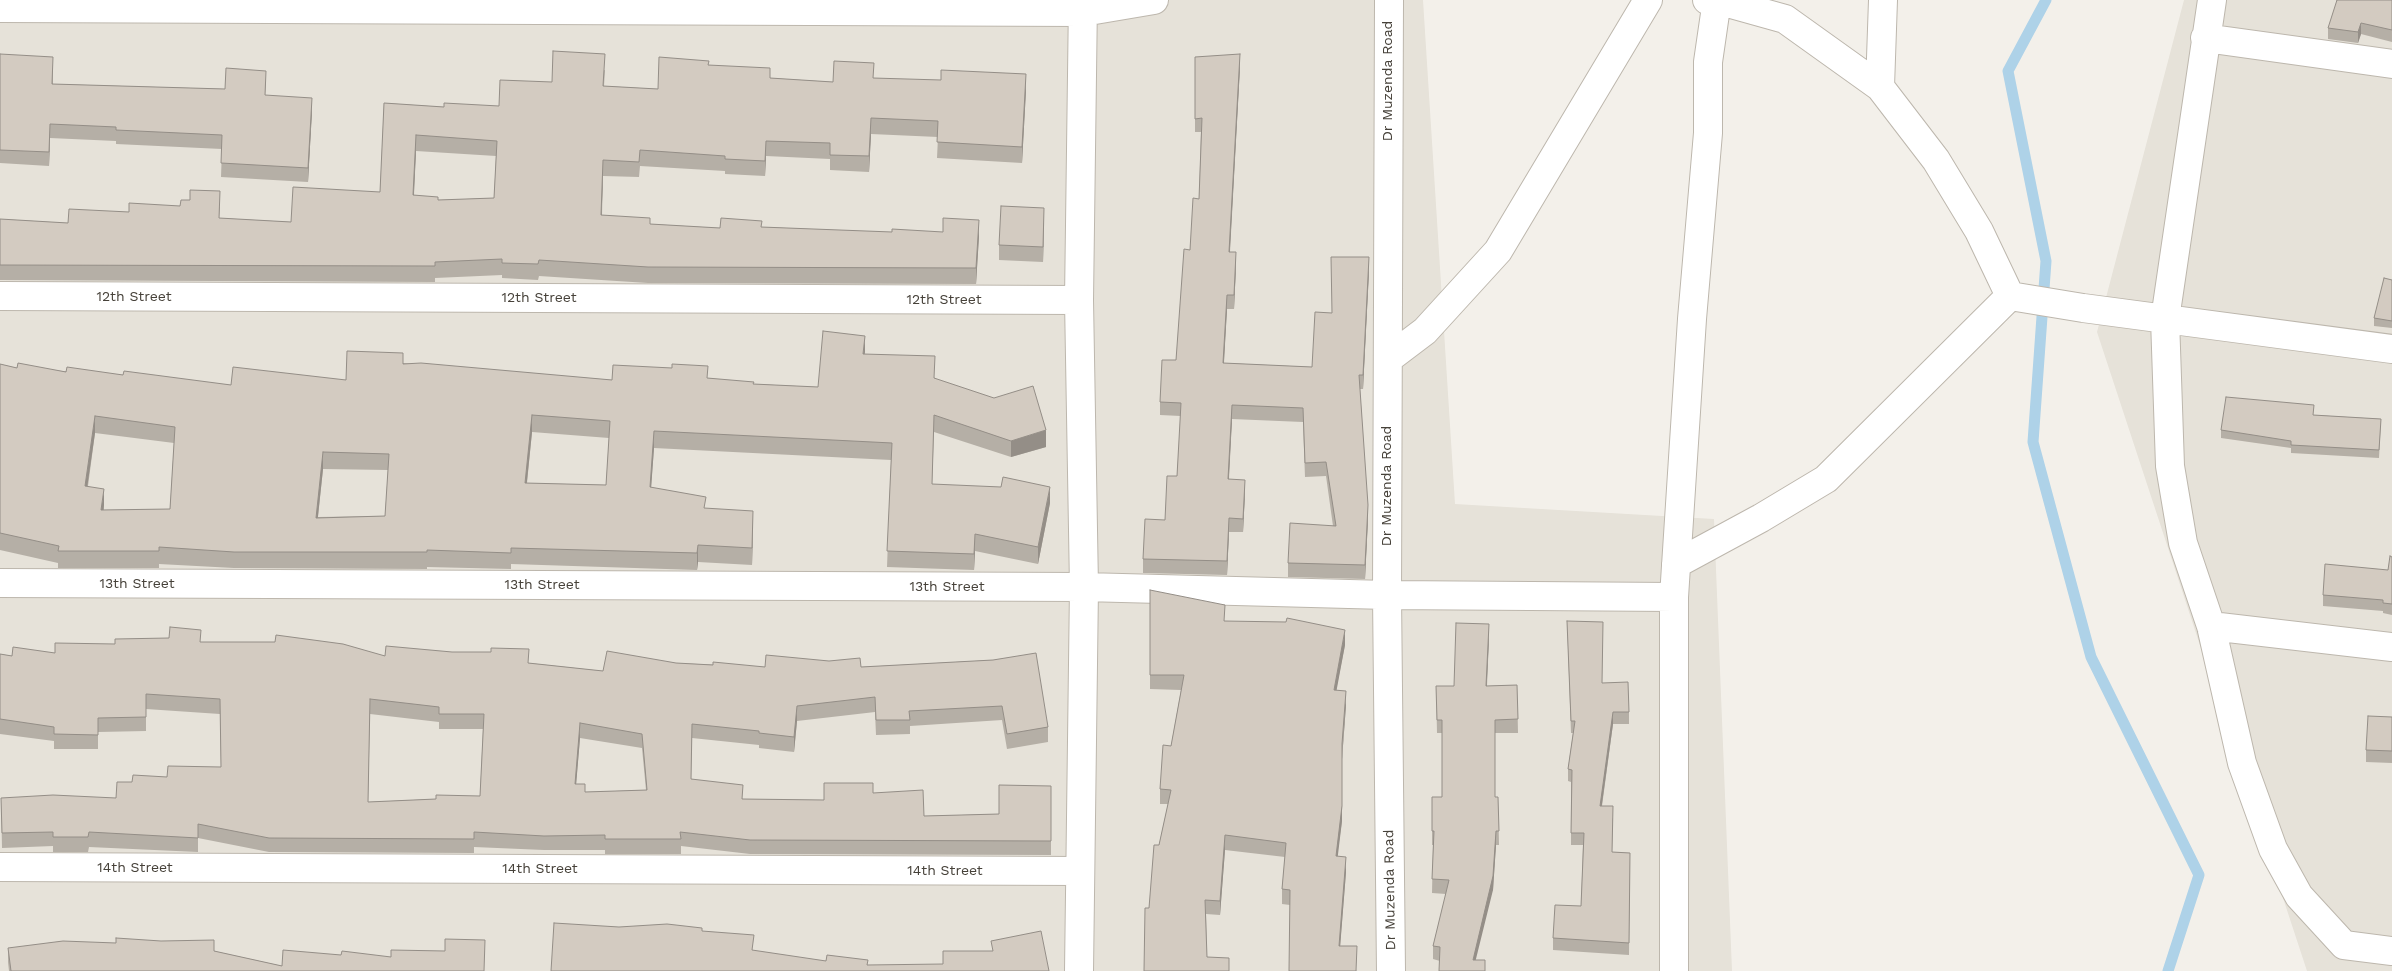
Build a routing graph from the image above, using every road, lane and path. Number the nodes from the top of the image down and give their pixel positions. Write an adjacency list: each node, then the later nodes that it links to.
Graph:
1 (1154, 0): 8 (street)
2 (1389, 0): 18 (street, Dr Muzenda Road)
3 (1648, 0): 18 (street)
4 (1707, 0): 5 (street)
5 (1718, 0): 12 (street); 19 (street)
6 (1883, 0): 12 (street)
7 (2212, 0): 10 (street)
8 (1083, 6): 9 (street); 15 (street)
9 (0, 8)
10 (2205, 38): 11 (street); 16 (street)
11 (2392, 64)
12 (1880, 87): 14 (street)
13 (0, 296): 15 (street, 12th Street)
14 (2010, 296): 16 (street); 19 (street)
15 (1079, 300): 21 (street)
16 (2165, 319): 17 (street); 24 (street)
17 (2392, 349)
18 (1388, 359): 22 (street, Dr Muzenda Road)
19 (1676, 564): 23 (street)
20 (0, 584): 21 (street, 13th Street)
21 (1084, 587): 22 (street, 13th Street); 27 (street)
22 (1387, 595): 23 (street, 13th Street); 30 (street, Dr Muzenda Road)
23 (1674, 597): 31 (street)
24 (2211, 626): 25 (street); 28 (street)
25 (2392, 647)
26 (0, 867): 27 (street, 14th Street)
27 (1080, 871): 29 (street)
28 (2386, 957)
29 (1079, 971)
30 (1391, 971)
31 (1674, 971)

